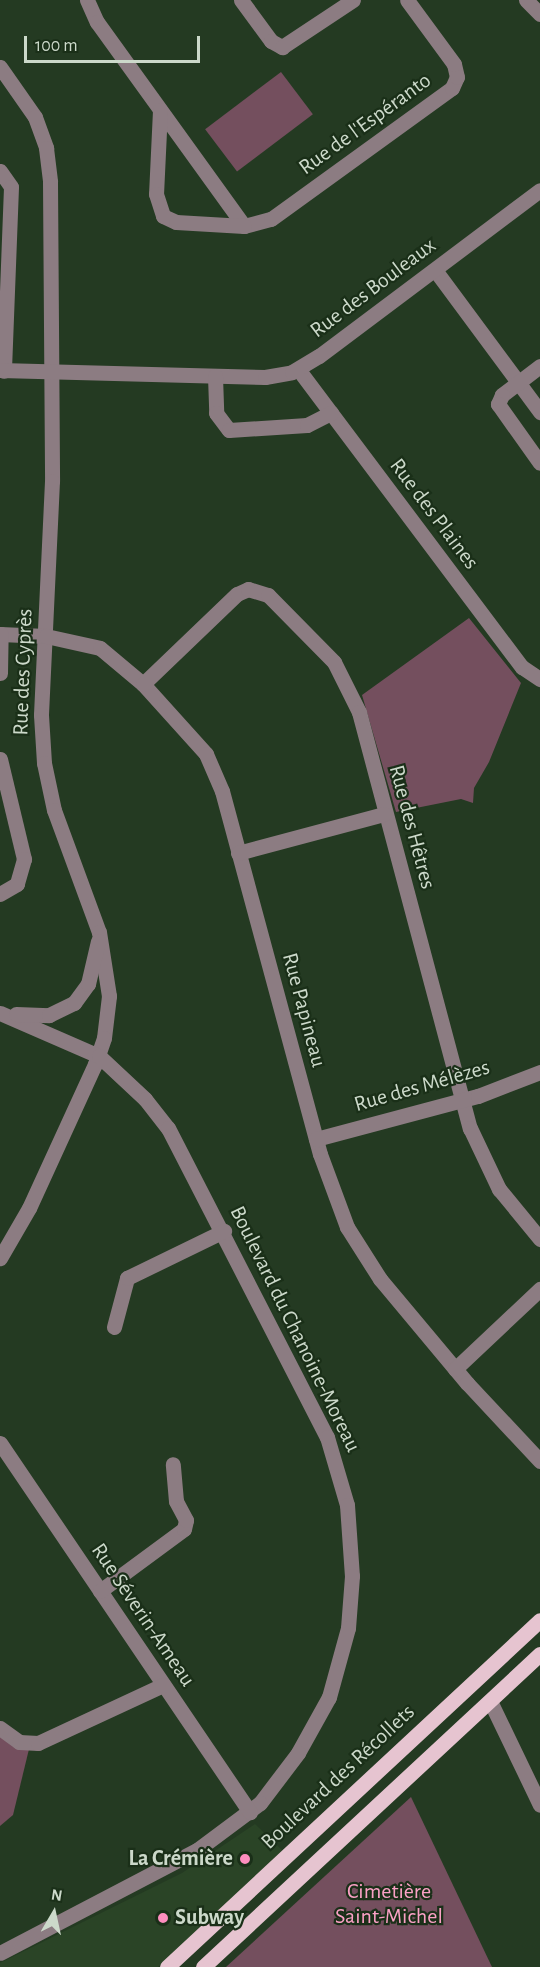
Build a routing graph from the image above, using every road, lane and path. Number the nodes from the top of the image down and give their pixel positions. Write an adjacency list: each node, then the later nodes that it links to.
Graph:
1 (87, 0): 8 (street)
2 (241, 0): 3 (street)
3 (353, 0)
4 (407, 0): 11 (street, Rue de l'Espéranto)
5 (525, 0): 6 (street)
6 (540, 14)
7 (0, 67): 17 (street, Rue des Cyprès)
8 (160, 110): 11 (street); 11 (street, Rue de l'Espéranto)
9 (0, 171): 12 (street)
10 (540, 190): 13 (street, Rue des Bouleaux)
11 (244, 226)
12 (5, 237): 16 (street)
13 (435, 270): 15 (street, Rue des Bouleaux); 19 (street)
14 (540, 366): 19 (street)
15 (298, 369): 18 (street, Rue des Bouleaux); 21 (street, Rue des Plaines)
16 (2, 370): 17 (street, Rue des Bouleaux)
17 (51, 372): 18 (street, Rue des Bouleaux); 24 (street, Rue des Cyprès)
18 (215, 376): 21 (street)
19 (518, 382): 20 (street); 22 (street)
20 (540, 412)
21 (331, 413): 26 (street, Rue des Plaines)
22 (540, 463)
23 (1, 634): 24 (street, Rue Papineau); 25 (street)
24 (46, 636): 27 (street, Rue Papineau); 32 (street, Rue des Cyprès)
25 (0, 673)
26 (540, 679)
27 (143, 684): 29 (street, Rue des Hêtres); 30 (street, Rue Papineau)
28 (0, 759): 31 (street)
29 (384, 814): 30 (street); 36 (street, Rue des Hêtres)
30 (238, 853): 37 (street, Rue Papineau)
31 (0, 894)
32 (99, 932): 33 (street); 34 (street, Rue des Cyprès)
33 (0, 1013): 34 (street)
34 (99, 1056): 38 (street, Boulevard du Chanoine-Moreau); 40 (street, Rue des Cyprès)
35 (540, 1072): 36 (street, Rue des Mélèzes)
36 (461, 1100): 37 (street, Rue des Mélèzes); 39 (street, Rue des Hêtres)
37 (316, 1139): 43 (street, Rue Papineau)
38 (224, 1232): 42 (street); 54 (street, Boulevard du Chanoine-Moreau)
39 (540, 1239)
40 (0, 1258)
41 (540, 1289): 43 (street)
42 (114, 1327)
43 (455, 1370): 45 (street, Rue Papineau)
44 (0, 1443): 47 (street, Rue Séverin-Ameau)
45 (537, 1452)
46 (172, 1464): 47 (street)
47 (100, 1591): 50 (street, Rue Séverin-Ameau)
48 (540, 1620): 56 (main road, Boulevard des Récollets)
49 (540, 1654): 51 (main road)
50 (163, 1685): 52 (street); 54 (street, Rue Séverin-Ameau)
51 (490, 1701): 53 (street); 57 (main road)
52 (0, 1728)
53 (540, 1805)
54 (250, 1812): 55 (street, Boulevard du Chanoine-Moreau)
55 (0, 1953)
56 (167, 1967)
57 (203, 1967)

